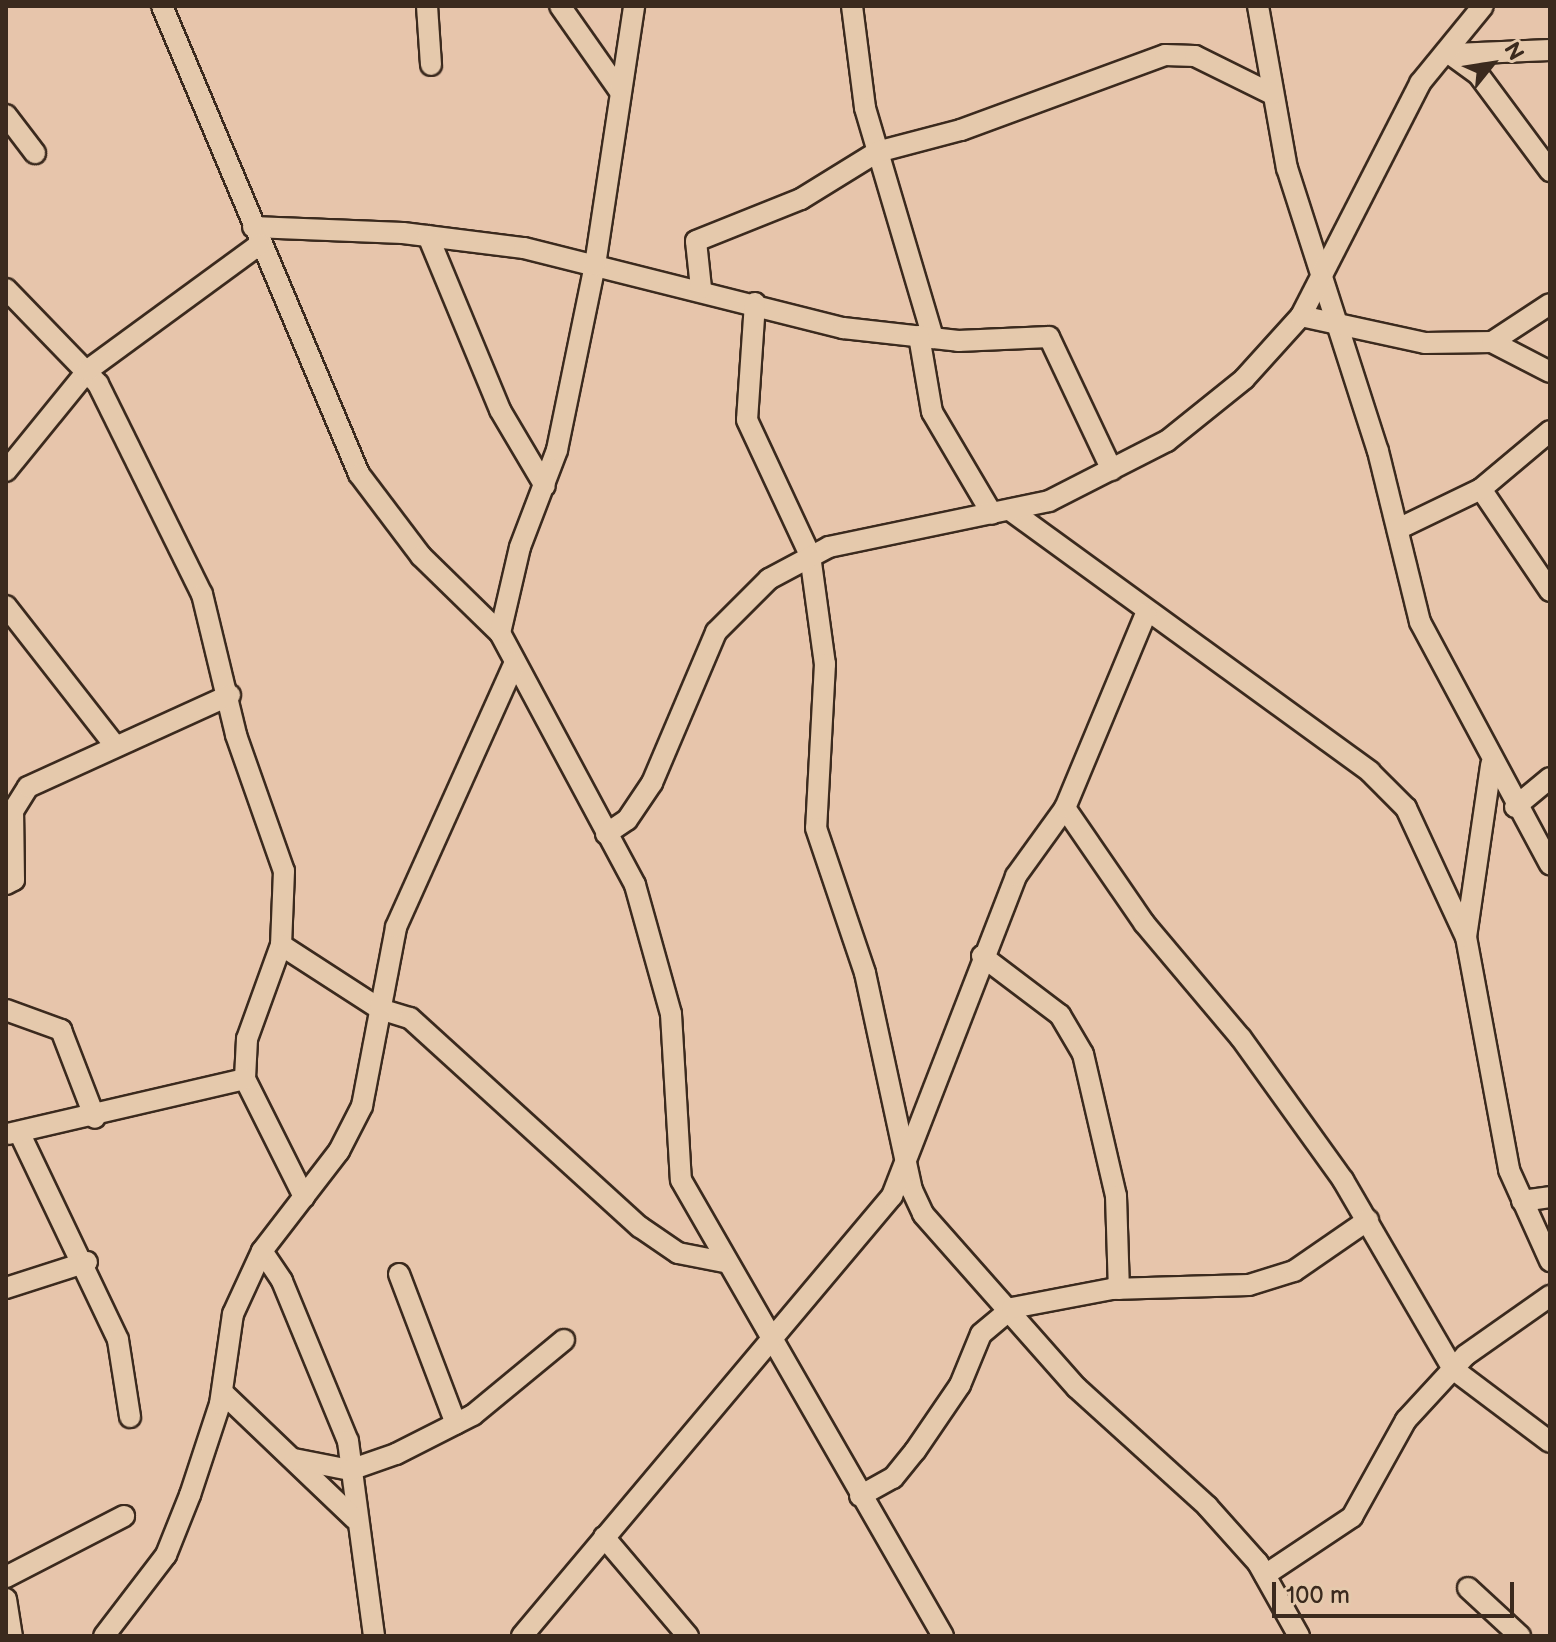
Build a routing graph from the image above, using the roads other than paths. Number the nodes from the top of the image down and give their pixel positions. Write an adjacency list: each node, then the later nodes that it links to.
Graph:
1 (162, 6): 17 (street)
2 (427, 6): 10 (street)
3 (560, 6): 11 (street)
4 (634, 6): 11 (street)
5 (852, 6): 14 (street)
6 (1258, 6): 12 (street)
7 (1483, 6): 9 (street)
8 (1550, 50): 9 (street)
9 (1452, 54): 16 (street); 20 (street)
10 (431, 65)
11 (619, 90): 19 (street)
12 (1272, 94): 14 (street); 20 (street)
13 (6, 115): 15 (street)
14 (877, 152): 21 (street); 27 (street)
15 (35, 153)
16 (1550, 171)
17 (256, 236): 18 (street); 31 (street); 44 (street)
18 (428, 236): 19 (street); 36 (street)
19 (595, 265): 21 (street); 36 (street)
20 (1324, 274): 25 (street); 26 (street)
21 (701, 288): 23 (street)
22 (6, 289): 31 (street)
23 (755, 303): 27 (street); 40 (street)
24 (1550, 304): 29 (street)
25 (1301, 316): 26 (street); 34 (street)
26 (1339, 318): 28 (street); 30 (street)
27 (926, 337): 34 (street); 38 (street)
28 (1389, 338): 29 (street); 30 (street)
29 (1492, 342): 32 (street)
30 (1345, 349): 39 (street)
31 (88, 370): 35 (street); 46 (street)
32 (1550, 372)
33 (1550, 431): 37 (street)
34 (1112, 470): 38 (street)
35 (6, 471)
36 (545, 486): 44 (street)
37 (1481, 489): 39 (street); 41 (street)
38 (1001, 512): 40 (street); 43 (street)
39 (1398, 529): 48 (street)
40 (810, 555): 53 (street); 66 (street)
41 (1550, 591)
42 (6, 606): 47 (street)
43 (1146, 613): 51 (street); 55 (street)
44 (500, 633): 45 (street)
45 (515, 662): 53 (street); 61 (street)
46 (230, 695): 47 (street); 59 (street)
47 (114, 744): 57 (street)
48 (1491, 765): 50 (street); 52 (street)
49 (1550, 778): 50 (street)
50 (1512, 802): 52 (street); 54 (street)
51 (1065, 808): 60 (street); 70 (street)
52 (1488, 808): 56 (street)
53 (606, 834): 74 (street)
54 (1550, 864)
55 (1444, 883): 56 (street); 58 (street)
56 (1475, 883): 58 (street)
57 (6, 884)
58 (1466, 937): 69 (street)
59 (281, 945): 61 (street); 63 (street)
60 (982, 956): 66 (street); 77 (street)
61 (380, 1009): 67 (street); 74 (street)
62 (6, 1010): 64 (street)
63 (245, 1079): 64 (street); 67 (street)
64 (95, 1118): 65 (street)
65 (13, 1133): 73 (street)
66 (906, 1166): 79 (street); 80 (street)
67 (304, 1197): 71 (street)
68 (1550, 1197): 69 (street)
69 (1522, 1201): 72 (street)
70 (1368, 1220): 77 (street); 82 (street)
71 (262, 1251): 83 (street); 88 (street)
72 (1550, 1261)
73 (87, 1262): 76 (street); 84 (street)
74 (724, 1262): 80 (street)
75 (399, 1274): 85 (street)
76 (6, 1288)
77 (1119, 1289): 79 (street)
78 (1550, 1296): 82 (street)
79 (1012, 1308): 89 (street); 93 (street)
80 (772, 1338): 89 (street); 92 (street)
81 (564, 1340): 85 (street)
82 (1453, 1369): 86 (street); 93 (street)
83 (222, 1392): 87 (street); 98 (street)
84 (130, 1417)
85 (456, 1424): 88 (street)
86 (1550, 1442)
87 (294, 1459): 88 (street); 91 (street)
88 (350, 1470): 91 (street)
89 (860, 1496): 102 (street)
90 (124, 1516): 94 (street)
91 (355, 1519): 99 (street)
92 (604, 1537): 100 (street); 101 (street)
93 (1265, 1575): 103 (street)
94 (6, 1577)
95 (1468, 1588): 104 (street)
96 (6, 1599): 97 (street)
97 (12, 1636)
98 (104, 1636)
99 (374, 1636)
100 (522, 1636)
101 (688, 1636)
102 (943, 1636)
103 (1299, 1636)
104 (1520, 1636)

